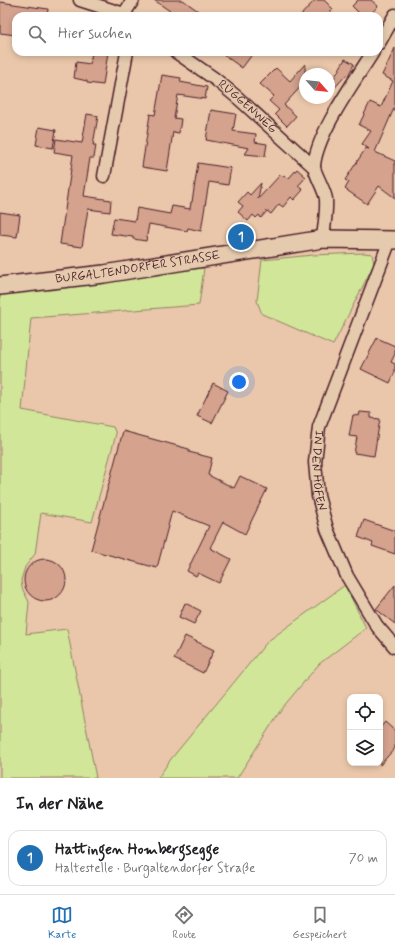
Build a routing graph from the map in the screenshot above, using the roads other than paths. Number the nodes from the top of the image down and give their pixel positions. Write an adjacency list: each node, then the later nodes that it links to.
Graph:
1 (80, 0): 3 (street)
2 (133, 0): 4 (street)
3 (116, 12)
4 (127, 12)
5 (395, 15): 6 (street)
6 (383, 36)
7 (126, 56): 11 (street)
8 (182, 56): 10 (street, RÜGGENWEG)
9 (371, 56): 10 (street)
10 (314, 167): 12 (street)
11 (104, 176)
12 (323, 239): 13 (main road, BURGALTENDORFER STRASSE); 14 (main road, BURGALTENDORFER STRASSE)
13 (392, 240): 15 (street, IN DEN HÖFEN)
14 (0, 286)
15 (395, 646)

